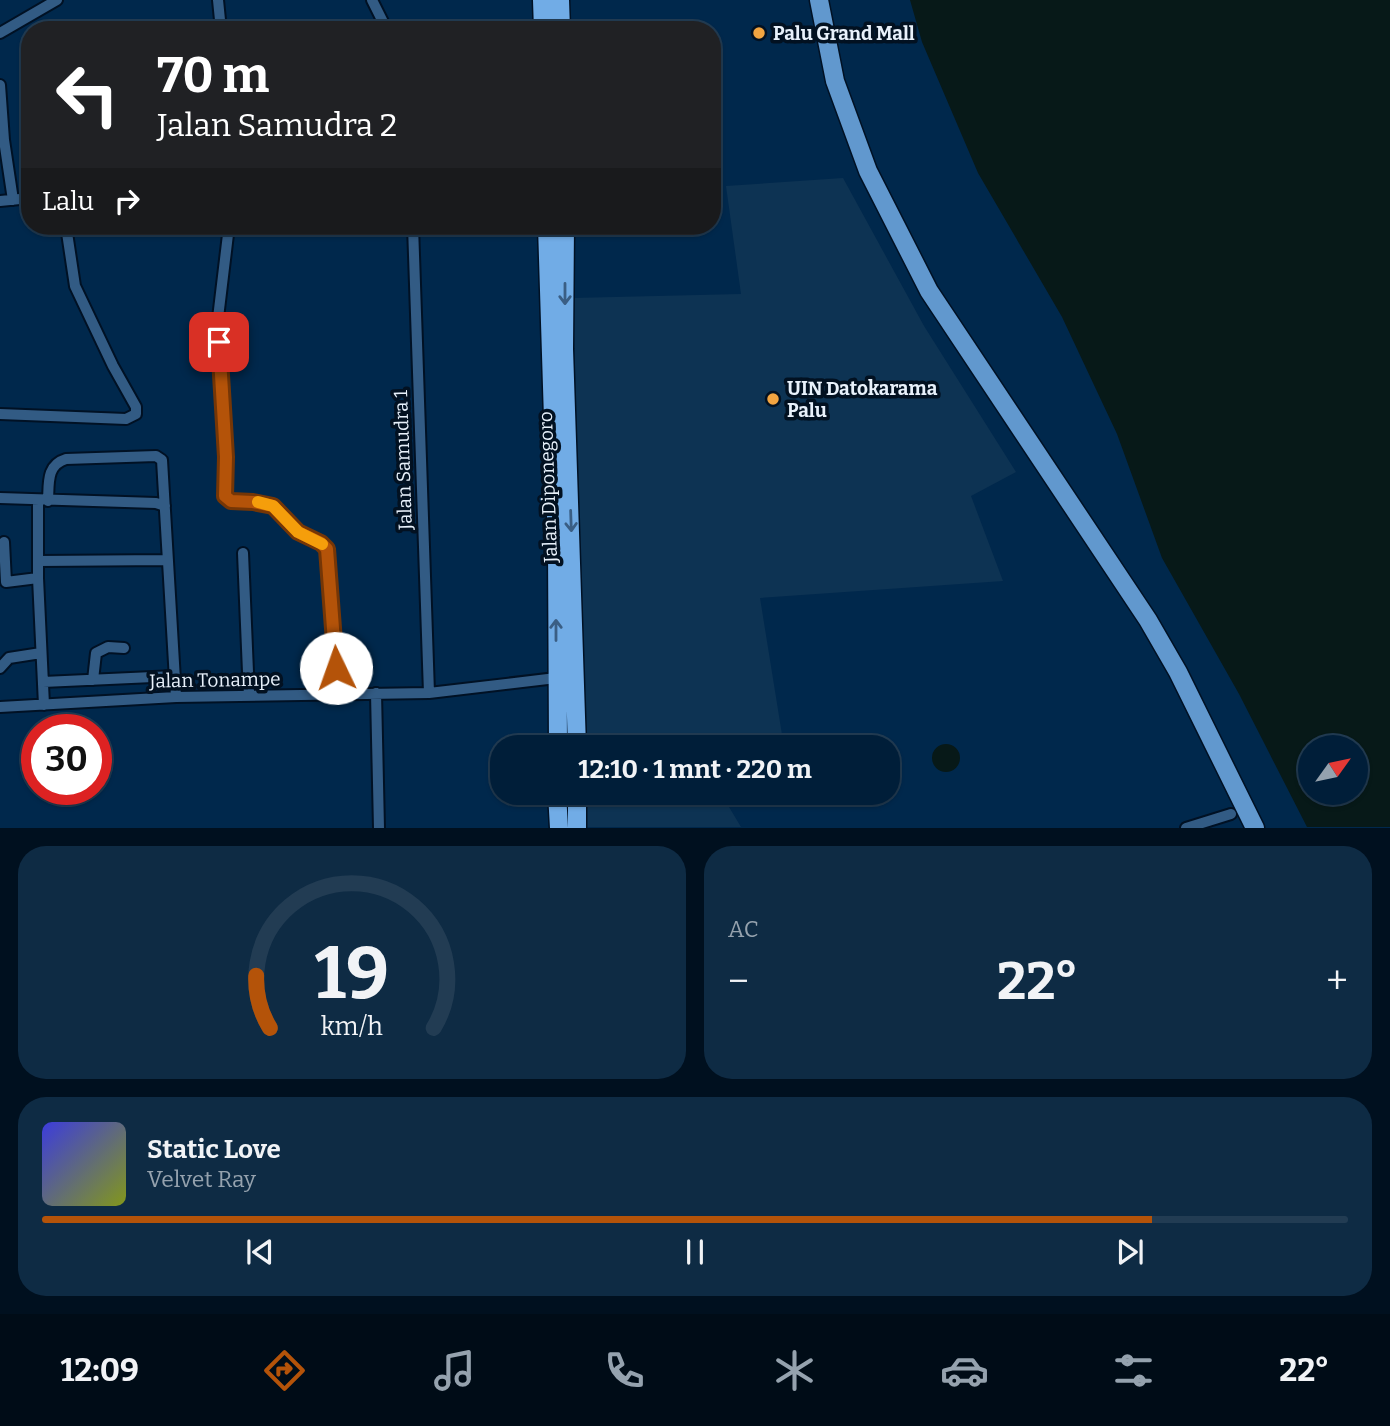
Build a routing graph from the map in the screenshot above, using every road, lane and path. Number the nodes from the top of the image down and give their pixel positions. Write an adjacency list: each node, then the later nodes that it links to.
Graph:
1 (57, 0): 11 (street)
2 (218, 0): 7 (street)
3 (372, 0): 8 (street)
4 (542, 0): 9 (highway)
5 (560, 0): 10 (highway)
6 (819, 0): 53 (main road)
7 (220, 21)
8 (382, 21)
9 (543, 21)
10 (561, 21)
11 (0, 33)
12 (0, 85): 14 (street)
13 (21, 199): 14 (street)
14 (13, 200): 15 (street)
15 (0, 201)
16 (67, 235): 21 (street)
17 (228, 235): 39 (street)
18 (413, 235): 38 (street, Jalan Samudra 1)
19 (547, 235): 34 (highway, Jalan Diponegoro, one-way to 19)
20 (565, 235): 45 (highway, Jalan Diponegoro, one-way to 45)
21 (0, 414)
22 (0, 498): 23 (street)
23 (43, 501): 24 (street); 24 (street); 28 (street)
24 (165, 506): 27 (street)
25 (4, 542): 29 (street)
26 (243, 553): 40 (street)
27 (168, 560): 28 (street); 33 (street)
28 (38, 561): 29 (street)
29 (38, 578): 31 (street)
30 (124, 648): 35 (street)
31 (41, 653): 32 (street); 36 (street)
32 (0, 668)
33 (175, 676): 35 (street); 41 (street)
34 (556, 678): 38 (street, Jalan Tonampe); 44 (highway, Jalan Diponegoro)
35 (93, 680): 36 (street)
36 (43, 682): 42 (street)
37 (376, 693): 38 (street, Jalan Tonampe); 39 (street, Jalan Tonampe); 49 (street)
38 (429, 693)
39 (337, 694): 40 (street, Jalan Tonampe)
40 (249, 696): 41 (street, Jalan Tonampe)
41 (176, 697): 42 (street, Jalan Tonampe)
42 (44, 705): 43 (street, Jalan Tonampe)
43 (0, 707)
44 (558, 735)
45 (577, 735)
46 (558, 805): 50 (highway)
47 (577, 805): 51 (highway)
48 (1231, 814): 52 (street)
49 (379, 828)
50 (559, 828)
51 (577, 828)
52 (1186, 828)
53 (1255, 828)

